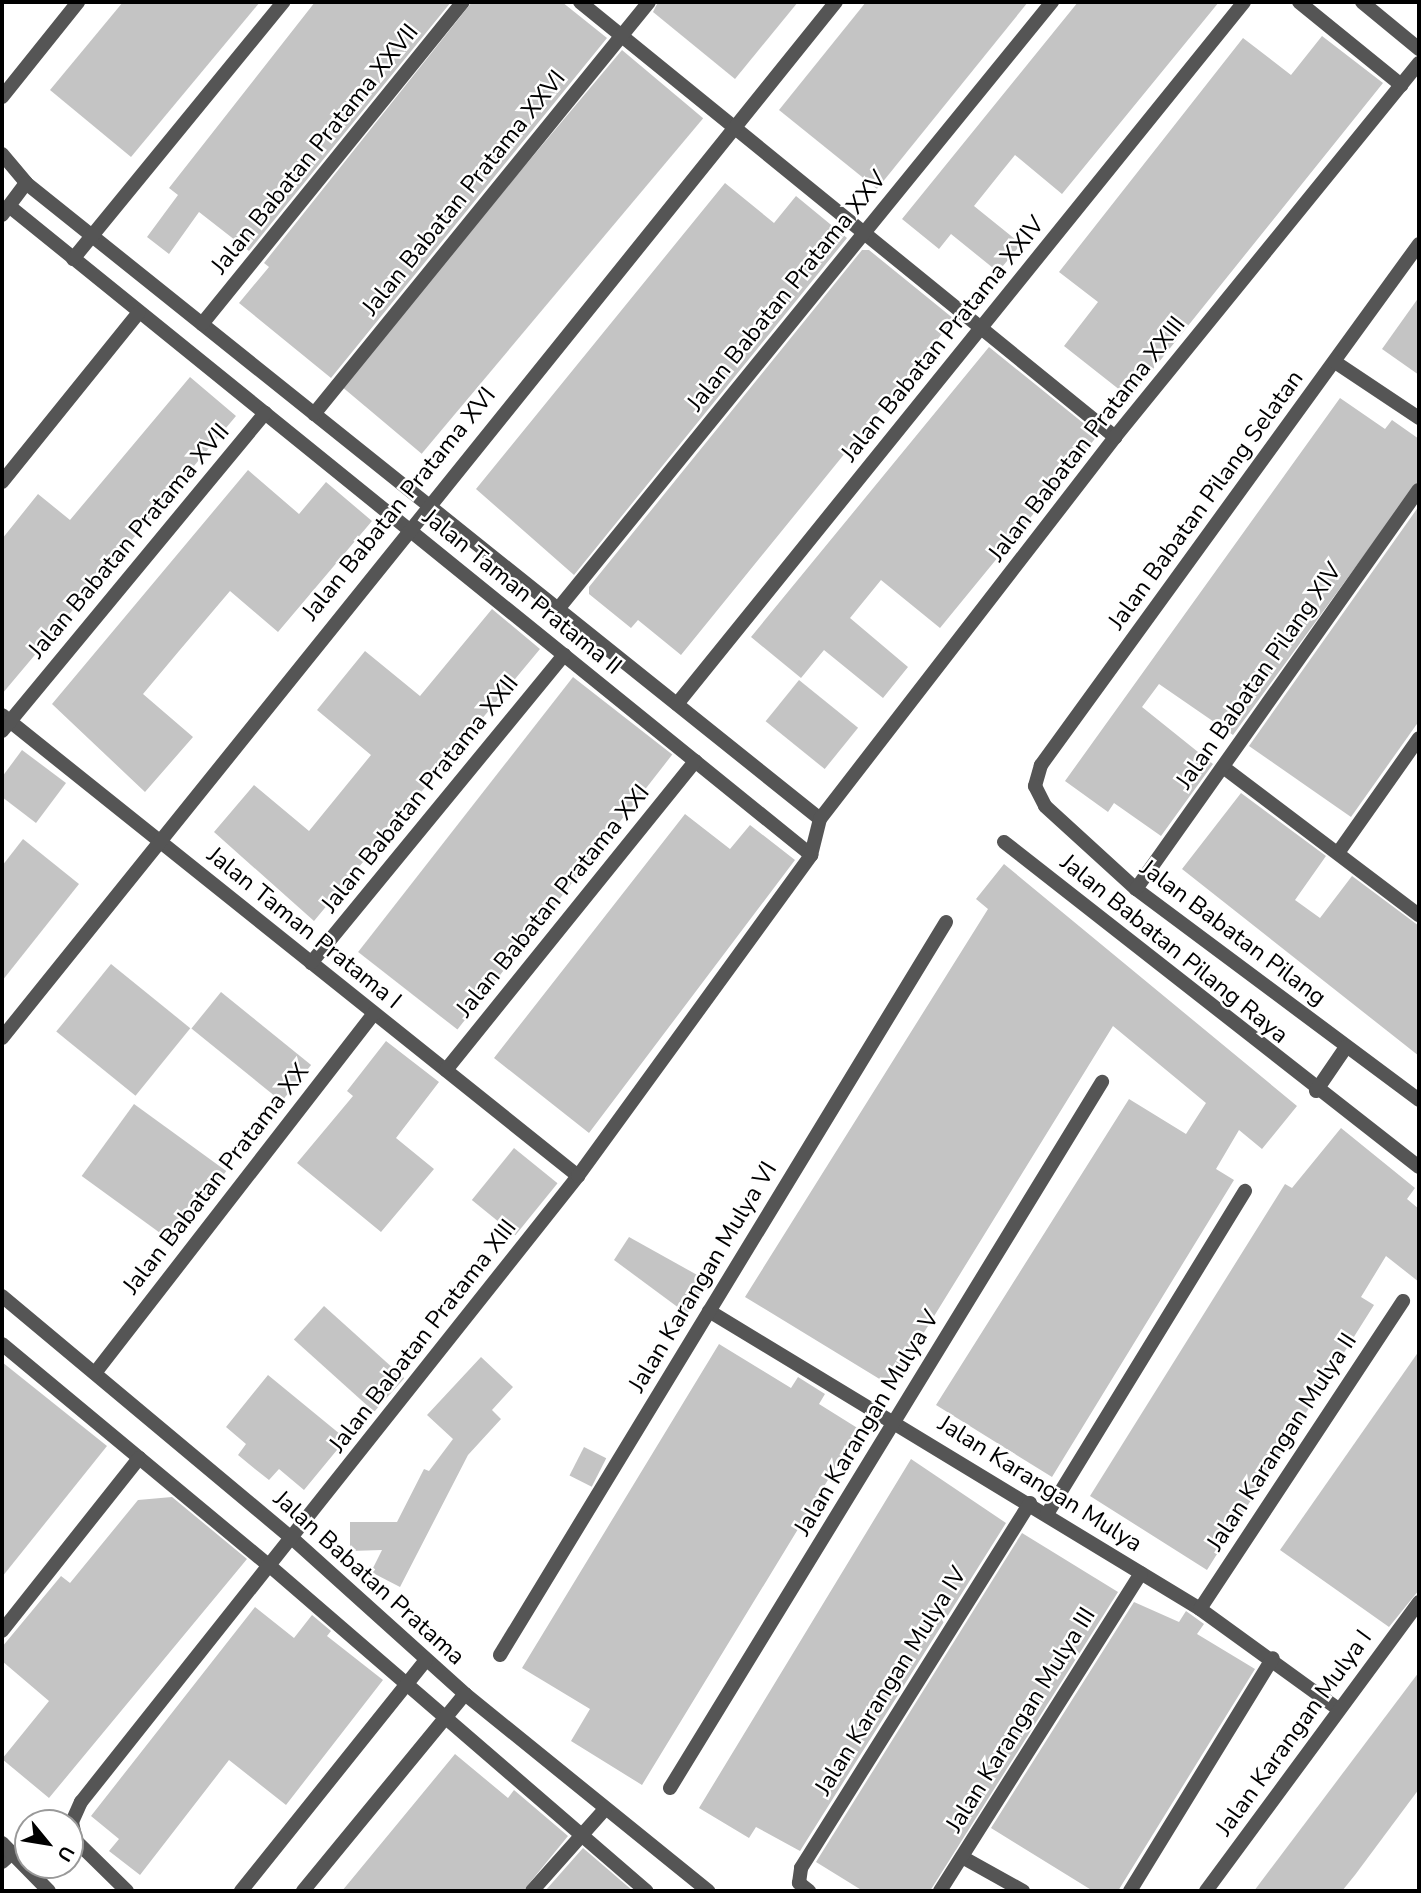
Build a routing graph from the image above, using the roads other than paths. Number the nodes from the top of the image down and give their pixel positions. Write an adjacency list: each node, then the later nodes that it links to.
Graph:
1 (78, 2): 15 (street)
2 (283, 2): 21 (street)
3 (463, 2): 25 (street, Jalan Babatan Pratama XXVII)
4 (580, 2): 11 (street)
5 (649, 2): 11 (street, Jalan Babatan Pratama XXVI)
6 (836, 2): 16 (street, Jalan Babatan Pratama XVI)
7 (1052, 2): 20 (street, Jalan Babatan Pratama XXV)
8 (1244, 2): 26 (street, Jalan Babatan Pratama XXIV)
9 (1299, 2): 14 (street)
10 (1362, 2): 12 (street)
11 (621, 36): 16 (street); 29 (street, Jalan Babatan Pratama XXVI)
12 (1419, 48)
13 (1419, 63): 14 (street, Jalan Babatan Pratama XXIII)
14 (1401, 85): 31 (street, Jalan Babatan Pratama XXIII)
15 (2, 97)
16 (734, 127): 20 (street); 34 (street, Jalan Babatan Pratama XVI)
17 (2, 154): 18 (street, Jalan Taman Pratama II)
18 (26, 183): 19 (street); 21 (street, Jalan Taman Pratama II)
19 (5, 211): 23 (street, Jalan Taman Pratama II)
20 (864, 233): 26 (street); 36 (street, Jalan Babatan Pratama XXV)
21 (91, 235): 23 (street); 25 (street, Jalan Taman Pratama II)
22 (1419, 244): 27 (street, Jalan Babatan Pilang Selatan)
23 (73, 259): 24 (street, Jalan Taman Pratama II)
24 (139, 312): 28 (street, Jalan Taman Pratama II); 32 (street)
25 (202, 324): 29 (street, Jalan Taman Pratama II)
26 (981, 328): 31 (street); 38 (street, Jalan Babatan Pratama XXIV)
27 (1335, 362): 30 (street); 43 (street, Jalan Babatan Pilang Selatan)
28 (265, 413): 35 (street, Jalan Taman Pratama II); 39 (street, Jalan Babatan Pratama XVII)
29 (314, 414): 34 (street, Jalan Taman Pratama II)
30 (1419, 418)
31 (1115, 437): 44 (street, Jalan Babatan Pratama XXIII)
32 (2, 482)
33 (1419, 490): 42 (street, Jalan Babatan Pilang XIV)
34 (427, 504): 35 (street, Jalan Babatan Pratama XVI); 36 (street, Jalan Taman Pratama II)
35 (408, 528): 37 (street, Jalan Taman Pratama II); 45 (street, Jalan Babatan Pratama XVI)
36 (558, 609): 38 (street, Jalan Taman Pratama II)
37 (564, 655): 41 (street, Jalan Taman Pratama II); 52 (street, Jalan Babatan Pratama XXII)
38 (677, 704): 44 (street, Jalan Taman Pratama II)
39 (4, 723): 45 (street, Jalan Taman Pratama I)
40 (1419, 738): 47 (street)
41 (695, 761): 48 (street, Jalan Taman Pratama II); 56 (street, Jalan Babatan Pratama XXI)
42 (1223, 766): 47 (street); 49 (street, Jalan Babatan Pilang XIV)
43 (1035, 786): 49 (street, Jalan Babatan Pilang)
44 (820, 818): 48 (street, Jalan Babatan Pratama XXIII)
45 (157, 839): 52 (street, Jalan Taman Pratama I); 54 (street, Jalan Babatan Pratama XVI)
46 (1004, 842): 58 (street, Jalan Babatan Pilang Raya)
47 (1340, 850): 50 (street)
48 (811, 855): 61 (street, Jalan Babatan Pratama XIII)
49 (1136, 889): 55 (street, Jalan Babatan Pilang)
50 (1419, 915)
51 (946, 922): 65 (street, Jalan Karangan Mulya VI)
52 (311, 963): 53 (street, Jalan Taman Pratama I)
53 (374, 1013): 56 (street, Jalan Taman Pratama I); 67 (street, Jalan Babatan Pratama XX)
54 (2, 1038)
55 (1346, 1047): 58 (street); 59 (street, Jalan Babatan Pilang)
56 (446, 1070): 61 (street, Jalan Taman Pratama I)
57 (1102, 1082): 68 (street, Jalan Karangan Mulya V)
58 (1320, 1087): 60 (street, Jalan Babatan Pilang Raya)
59 (1419, 1100)
60 (1419, 1167)
61 (578, 1176): 72 (street, Jalan Babatan Pratama XIII)
62 (1245, 1191): 71 (street)
63 (2, 1296): 67 (street, Jalan Babatan Pratama)
64 (1403, 1301): 76 (street, Jalan Karangan Mulya II)
65 (709, 1311): 68 (street, Jalan Karangan Mulya); 78 (street, Jalan Karangan Mulya VI)
66 (2, 1346): 69 (street)
67 (95, 1373): 72 (street, Jalan Babatan Pratama)
68 (895, 1421): 70 (street, Jalan Karangan Mulya); 85 (street, Jalan Karangan Mulya V)
69 (139, 1458): 73 (street); 77 (street)
70 (1030, 1503): 71 (street, Jalan Karangan Mulya); 90 (street, Jalan Karangan Mulya IV)
71 (1047, 1514): 74 (street, Jalan Karangan Mulya)
72 (293, 1539): 73 (street, Jalan Babatan Pratama XIII); 80 (street, Jalan Babatan Pratama)
73 (271, 1567): 81 (street); 92 (street, Jalan Babatan Pratama XIII)
74 (1141, 1573): 76 (street, Jalan Karangan Mulya); 89 (street, Jalan Karangan Mulya III)
75 (1419, 1602): 83 (street, Jalan Karangan Mulya I)
76 (1200, 1609): 79 (street, Jalan Karangan Mulya)
77 (2, 1631)
78 (500, 1655)
79 (1273, 1658): 83 (street, Jalan Karangan Mulya); 100 (street, Jalan Karangan Mulya I)
80 (426, 1660): 81 (street); 82 (street, Jalan Babatan Pratama)
81 (406, 1683): 84 (street); 93 (street)
82 (465, 1694): 84 (street); 86 (street, Jalan Babatan Pratama)
83 (1338, 1709): 101 (street, Jalan Karangan Mulya I)
84 (445, 1717): 87 (street); 94 (street)
85 (670, 1788)
86 (605, 1809): 87 (street); 97 (street, Jalan Babatan Pratama)
87 (578, 1837): 95 (street); 96 (street)
88 (5, 1853): 91 (street)
89 (962, 1857): 98 (street, Jalan Karangan Mulya III); 99 (street)
90 (805, 1889)
91 (49, 1891)
92 (127, 1891)
93 (241, 1891)
94 (303, 1891)
95 (533, 1891)
96 (647, 1891)
97 (708, 1891)
98 (940, 1891)
99 (1023, 1891)
100 (1130, 1891)
101 (1206, 1891)

